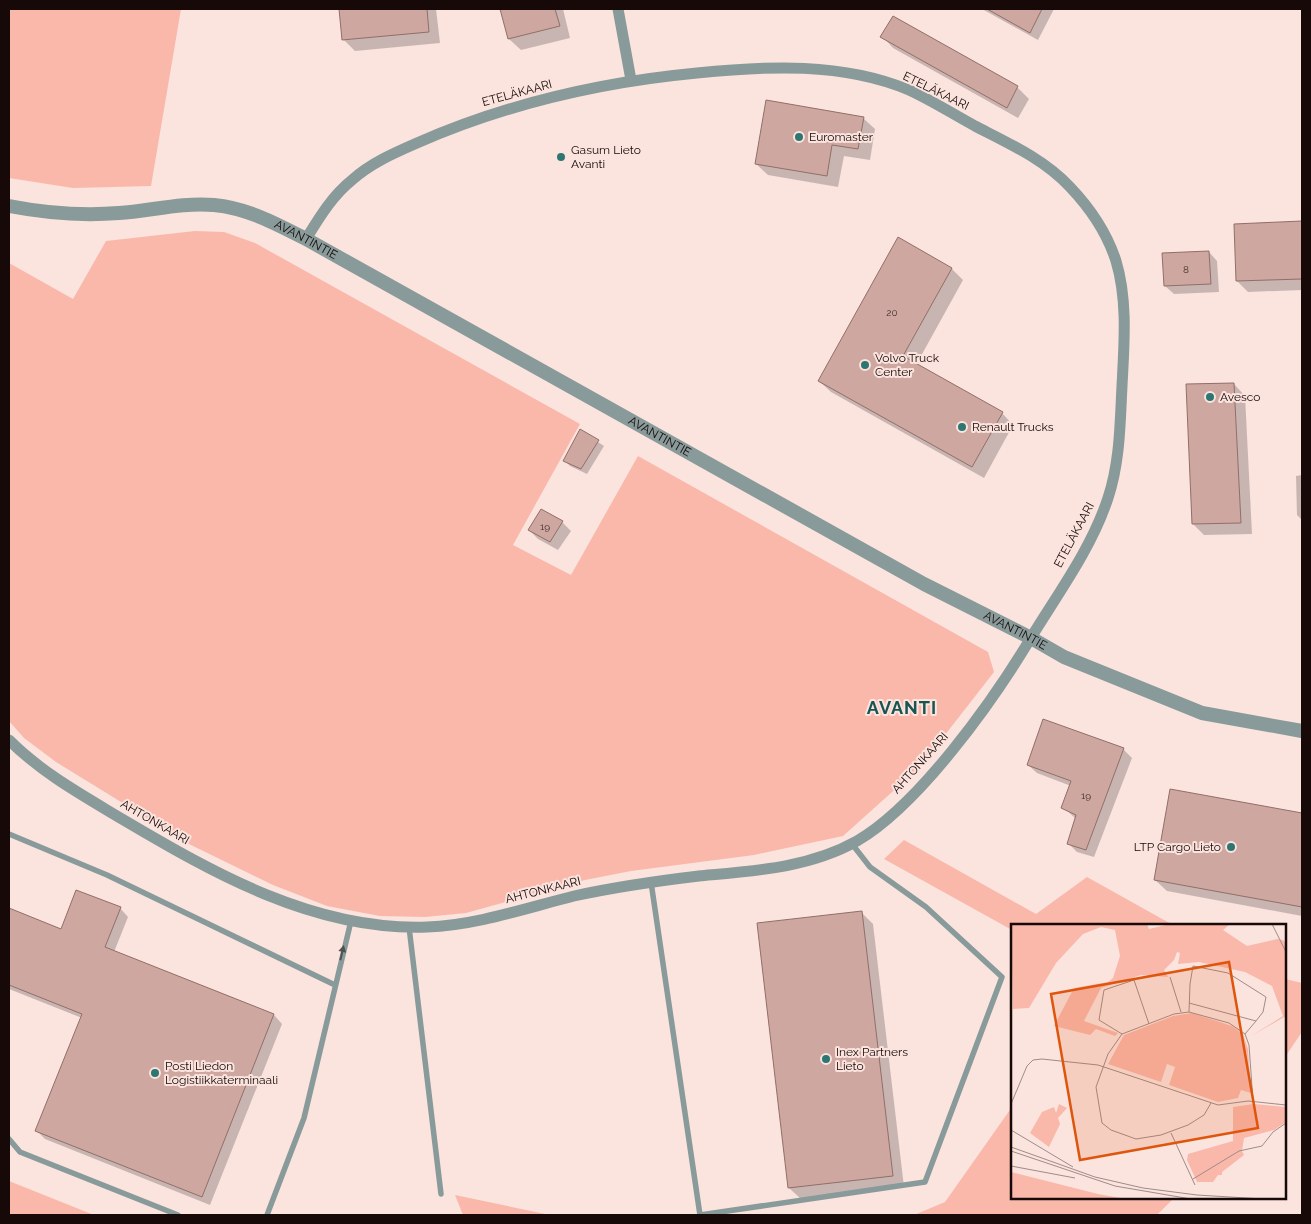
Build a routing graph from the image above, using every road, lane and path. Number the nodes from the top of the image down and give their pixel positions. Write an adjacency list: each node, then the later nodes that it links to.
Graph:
1 (618, 9): 2 (street)
2 (631, 80): 4 (street, ETELÄKAARI); 5 (street, ETELÄKAARI)
3 (9, 206): 4 (street, AVANTINTIE)
4 (306, 239): 5 (street, AVANTINTIE)
5 (1031, 638): 6 (street, AVANTINTIE); 9 (street, AHTONKAARI)
6 (1302, 731)
7 (9, 740): 11 (street, AHTONKAARI)
8 (9, 834): 13 (lane)
9 (852, 844): 10 (street, AHTONKAARI); 10 (lane)
10 (651, 882): 12 (street, AHTONKAARI)
11 (351, 921): 12 (street, AHTONKAARI); 13 (lane, one-way to 11)
12 (408, 927): 15 (lane)
13 (335, 985): 17 (lane)
14 (9, 1139): 16 (lane)
15 (441, 1194)
16 (178, 1215)
17 (267, 1215)

